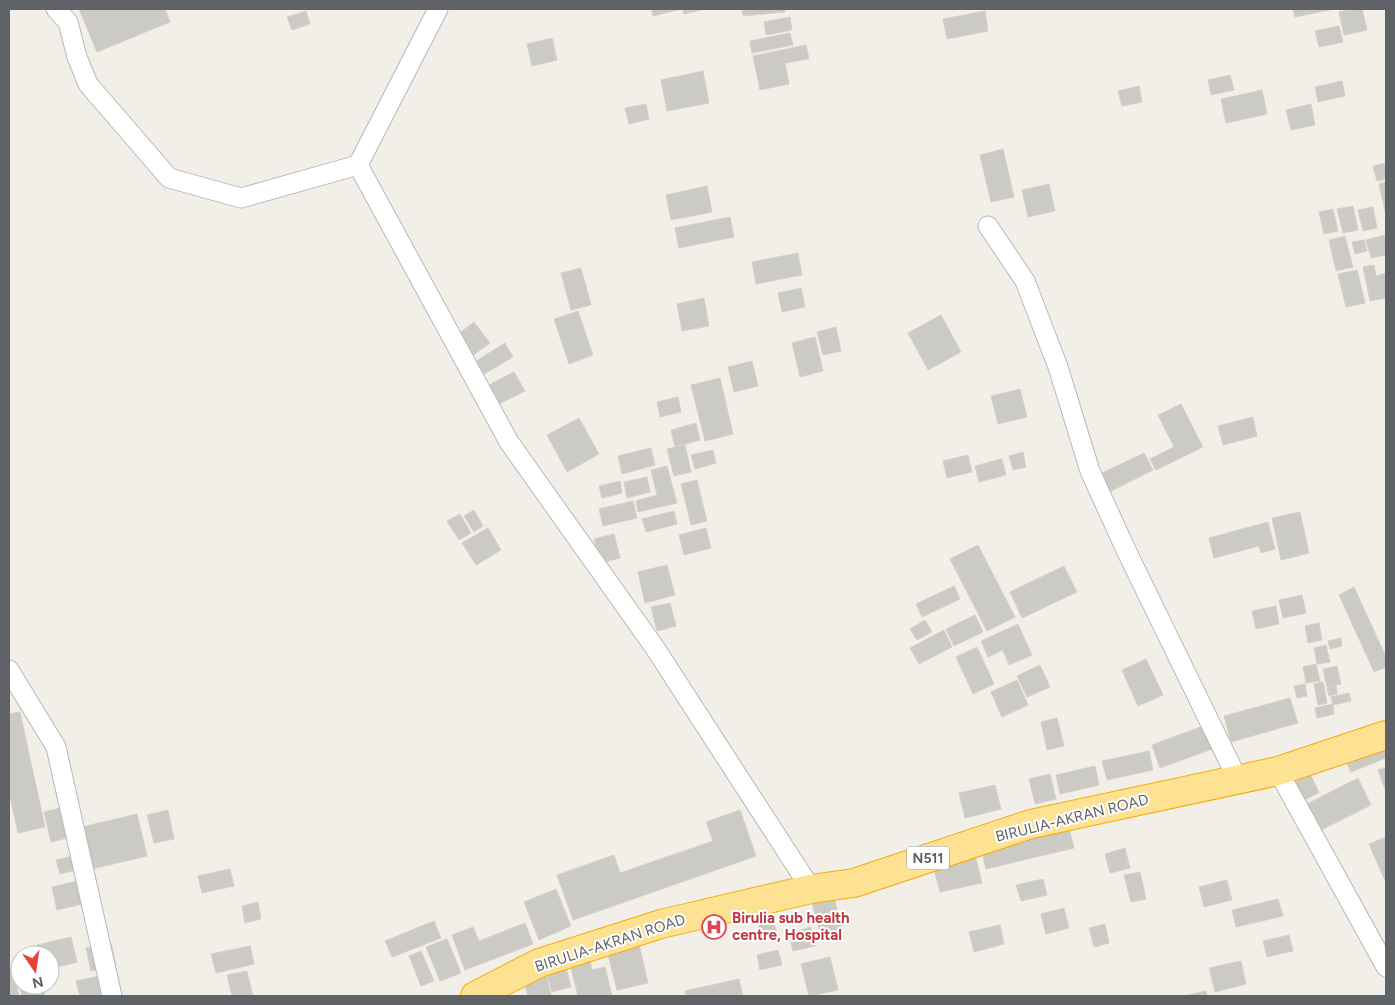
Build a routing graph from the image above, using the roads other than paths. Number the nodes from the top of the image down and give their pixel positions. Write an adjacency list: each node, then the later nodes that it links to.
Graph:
1 (56, 9): 3 (street)
2 (438, 9): 3 (street)
3 (358, 165): 9 (street)
4 (988, 226): 8 (street)
5 (9, 670): 11 (street)
6 (1386, 735): 7 (highway, BIRULIA-AKRAN ROAD / N511)
7 (1278, 771): 8 (highway, BIRULIA-AKRAN ROAD / N511); 10 (street)
8 (1238, 780): 9 (highway, BIRULIA-AKRAN ROAD / N511)
9 (811, 889): 12 (highway, BIRULIA-AKRAN ROAD / N511)
10 (1386, 967)
11 (112, 996)
12 (476, 996)

